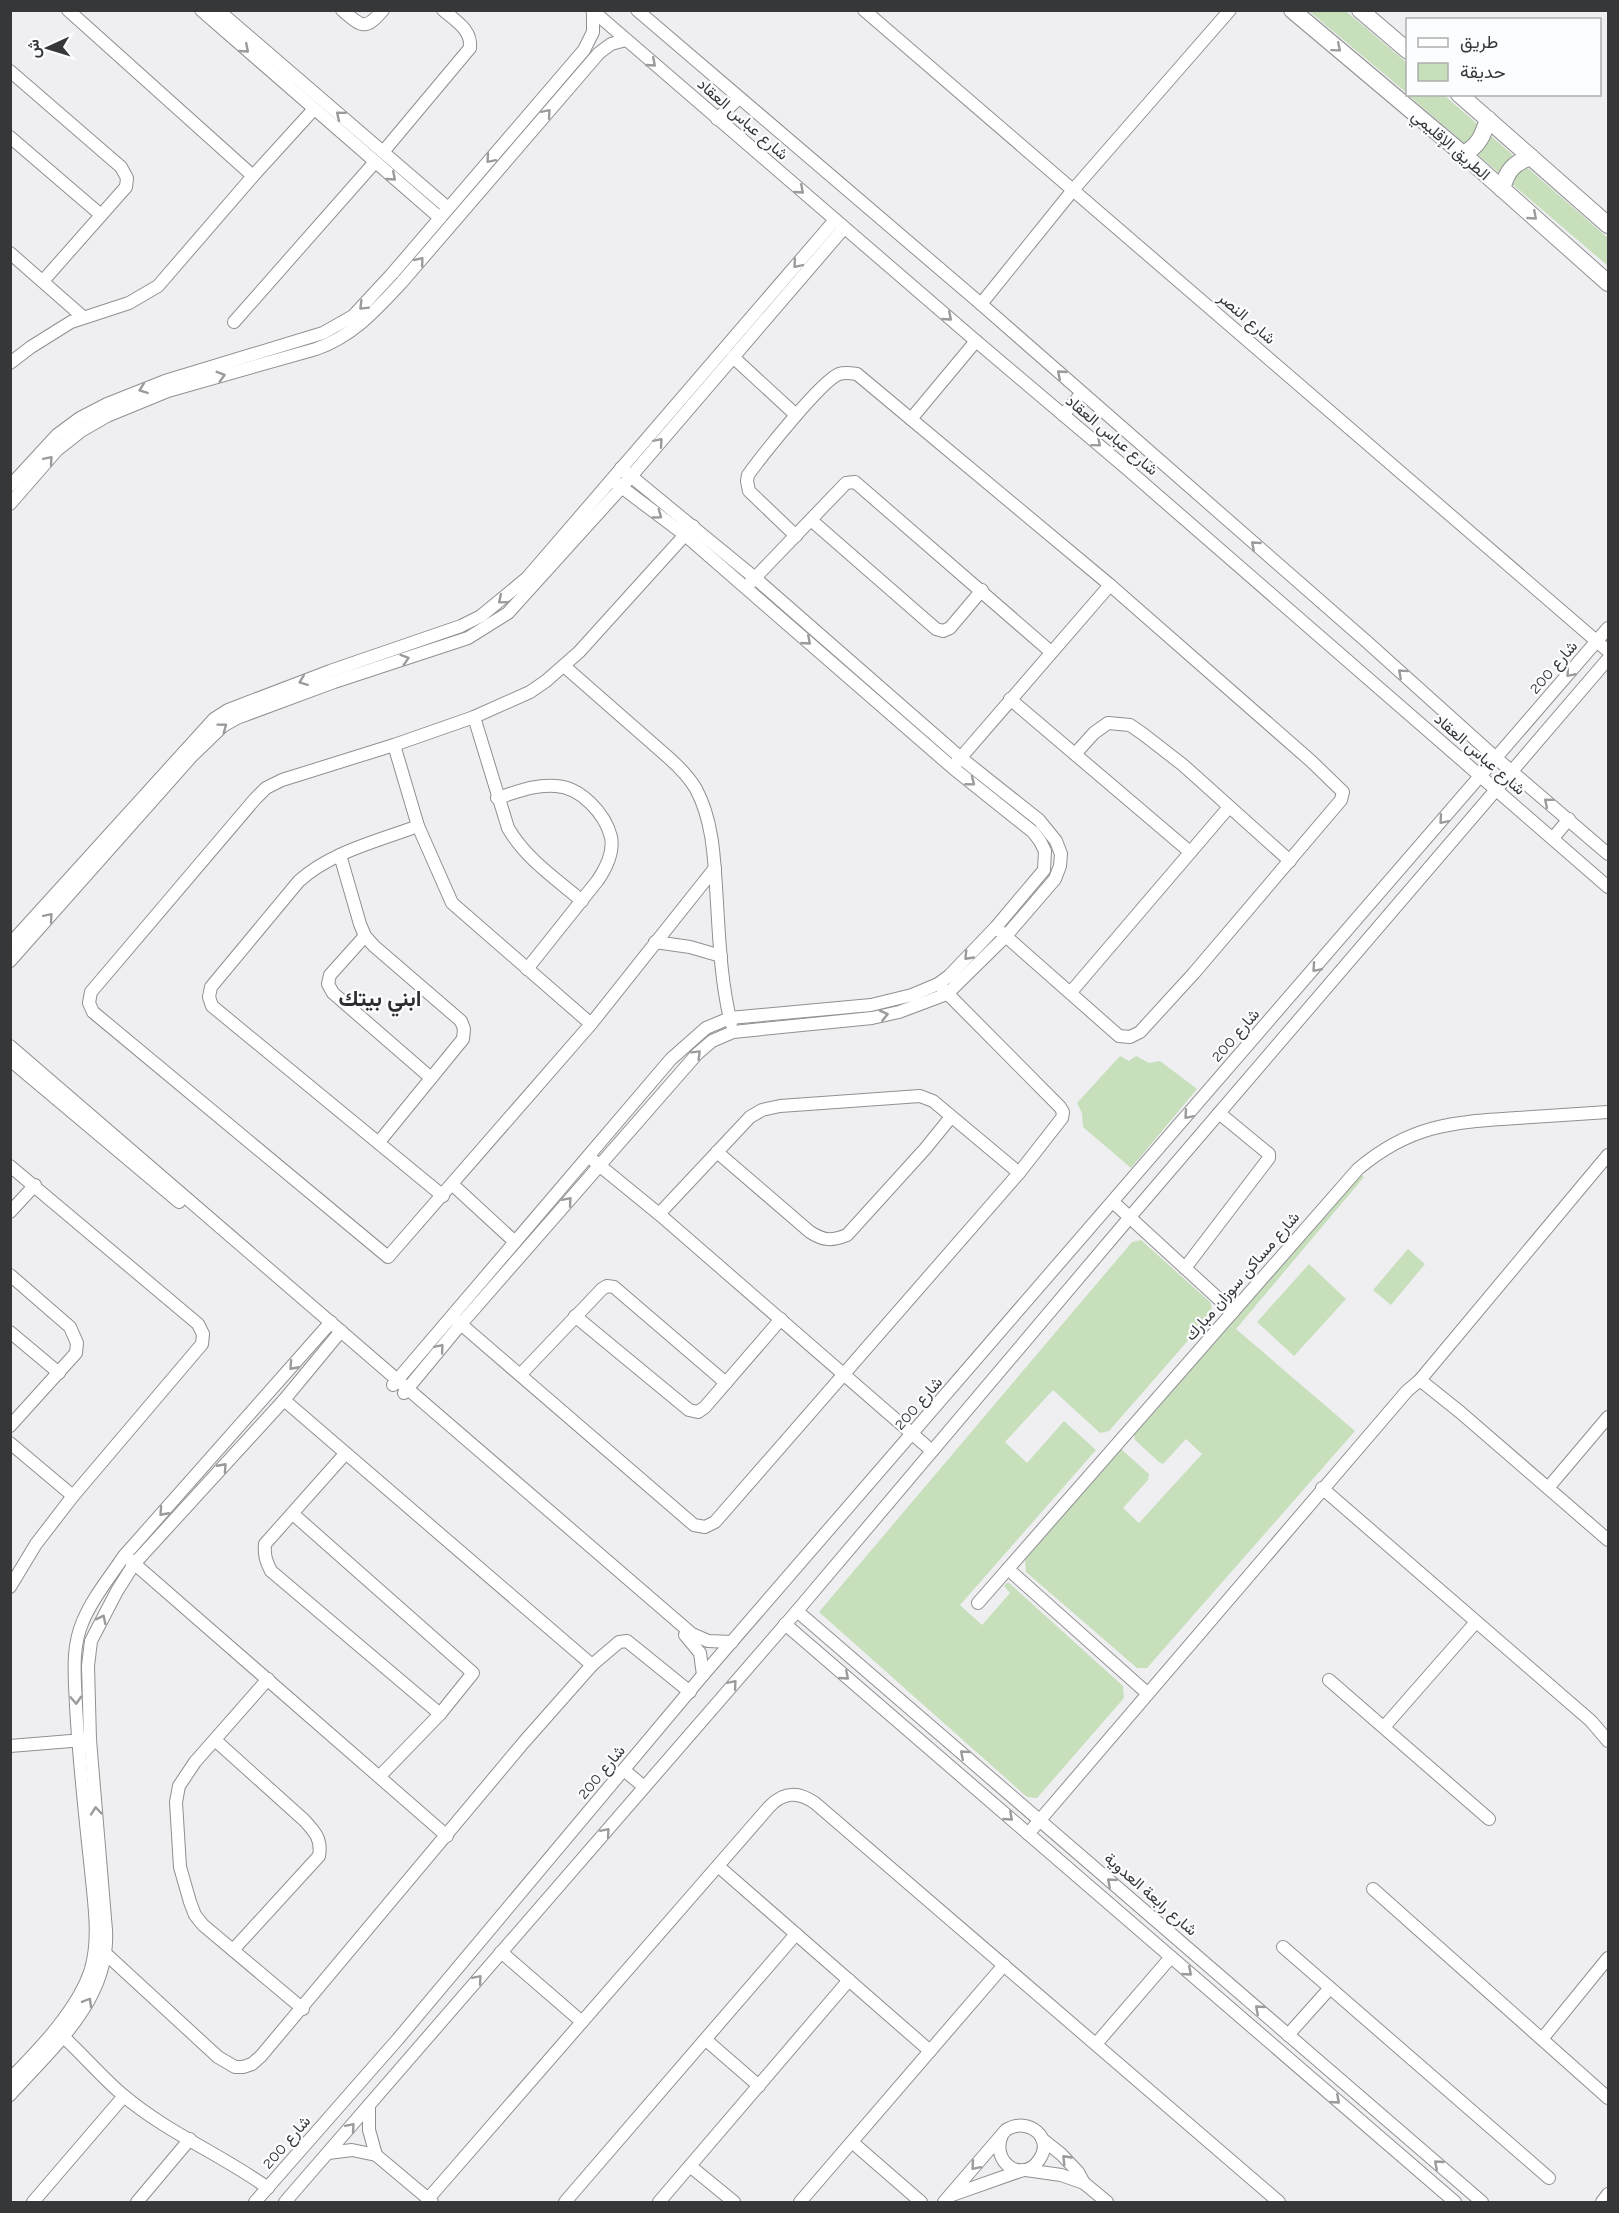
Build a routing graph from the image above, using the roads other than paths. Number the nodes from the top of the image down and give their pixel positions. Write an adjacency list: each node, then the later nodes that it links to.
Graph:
1 (68, 10): 29 (street)
2 (201, 10): 18 (street, one-way to 18)
3 (218, 10): 18 (street)
4 (342, 10): 5 (street)
5 (383, 10)
6 (443, 10): 25 (street)
7 (637, 10): 20 (street, شارع عباس العقاد)
8 (864, 10): 31 (street, شارع النصر)
9 (1230, 10): 31 (street)
10 (1292, 10): 26 (highway, الطريق الإقليمي, one-way to 26)
11 (1360, 10): 15 (highway)
12 (593, 11): 13 (street, شارع عباس العقاد); 14 (street)
13 (626, 40): 16 (street); 22 (street, شارع عباس العقاد, one-way to 22)
14 (588, 44): 16 (street); 32 (street, one-way to 32)
15 (1406, 50)
16 (598, 53): 40 (street, one-way to 16)
17 (10, 72): 33 (street)
18 (295, 84): 21 (street); 25 (street, one-way to 18)
19 (1461, 96): 23 (highway)
20 (739, 98): 22 (street); 42 (street, شارع عباس العقاد)
21 (314, 109): 28 (street); 29 (street)
22 (717, 119): 35 (street, شارع عباس العقاد, one-way to 35)
23 (1488, 119): 26 (highway); 27 (highway)
24 (10, 137): 33 (street)
25 (383, 152): 32 (street)
26 (1463, 154): 30 (highway, الطريق الإقليمي)
27 (1531, 157): 30 (highway); 36 (highway)
28 (375, 162): 34 (street, one-way to 34); 44 (street)
29 (253, 176): 43 (street)
30 (1502, 189): 41 (highway, الطريق الإقليمي, one-way to 41)
31 (1073, 190): 42 (street); 64 (street, شارع النصر)
32 (448, 208): 34 (street)
33 (101, 215): 39 (street)
34 (440, 218): 38 (street)
35 (839, 224): 45 (street, شارع عباس العقاد, one-way to 45); 46 (street); 52 (street, one-way to 52)
36 (1608, 225)
37 (10, 253): 39 (street)
38 (393, 274): 40 (street); 53 (street, one-way to 53)
39 (43, 281): 43 (street)
40 (402, 282): 53 (street, one-way to 40)
41 (1608, 283)
42 (981, 304): 48 (street, شارع عباس العقاد, one-way to 42)
43 (83, 316): 47 (street)
44 (234, 322)
45 (976, 341): 50 (street, شارع عباس العقاد); 51 (street)
46 (733, 357): 49 (street); 52 (street, one-way to 46)
47 (10, 363)
48 (1082, 393): 50 (street); 74 (street, شارع عباس العقاد, one-way to 48)
49 (796, 415): 51 (street); 59 (street)
50 (1063, 415): 77 (street, شارع عباس العقاد, one-way to 77)
51 (910, 419): 61 (street)
52 (626, 472): 54 (street); 58 (street)
53 (25, 479): 55 (street); 56 (street)
54 (616, 484): 58 (street, one-way to 58); 69 (street)
55 (10, 486)
56 (10, 504)
57 (811, 520): 59 (street); 62 (street); 62 (street)
58 (689, 530): 60 (street); 68 (street)
59 (796, 536): 60 (street)
60 (751, 583): 75 (street)
61 (1110, 585): 66 (street); 87 (street)
62 (982, 590): 66 (street)
63 (1608, 628): 64 (street, شارع 200)
64 (1597, 641): 65 (street, شارع النصر); 74 (street, شارع 200, one-way to 74)
65 (1608, 651)
66 (1051, 652): 70 (street)
67 (1608, 659): 76 (street)
68 (564, 666): 71 (street); 88 (street)
69 (332, 676): 95 (street, one-way to 95); 97 (street, one-way to 69)
70 (1010, 699): 73 (street); 75 (street)
71 (474, 717): 72 (street); 79 (street)
72 (394, 745): 82 (street); 120 (street)
73 (1075, 754): 80 (street); 84 (street)
74 (1496, 758): 76 (street, شارع عباس العقاد); 77 (street, شارع 200)
75 (957, 763): 91 (street, one-way to 91); 93 (street)
76 (1512, 771): 78 (street); 81 (street, شارع عباس العقاد, one-way to 76)
77 (1480, 777): 78 (street, شارع عباس العقاد); 121 (street, شارع 200, one-way to 121)
78 (1496, 790): 83 (street, شارع عباس العقاد); 109 (street)
79 (497, 798): 90 (street); 90 (street)
80 (1229, 807): 84 (street); 87 (street)
81 (1569, 819): 83 (street); 85 (street, شارع عباس العقاد)
82 (417, 826): 86 (street); 98 (street)
83 (1553, 838): 89 (street, شارع عباس العقاد)
84 (1190, 852): 100 (street)
85 (1608, 854)
86 (340, 855): 92 (street); 111 (street)
87 (1290, 861): 100 (street)
88 (715, 868): 94 (street); 96 (street)
89 (1608, 887)
90 (582, 901): 98 (street)
91 (996, 927): 93 (street); 99 (street, one-way to 99)
92 (365, 936): 107 (street); 107 (street)
93 (1006, 936): 100 (street); 101 (street)
94 (655, 942): 96 (street); 103 (street)
95 (10, 944)
96 (721, 956): 102 (street)
97 (10, 961)
98 (527, 969): 103 (street)
99 (938, 984): 101 (street); 102 (street)
100 (1071, 992)
101 (947, 994): 104 (street, one-way to 101); 117 (street)
102 (730, 1018): 104 (street); 114 (street)
103 (591, 1024): 119 (street)
104 (733, 1032): 116 (street, one-way to 104)
105 (10, 1046): 132 (street)
106 (10, 1060): 132 (street)
107 (431, 1078): 111 (street)
108 (1608, 1112): 128 (street, شارع مساكن سوزان مبارك)
109 (1219, 1113): 124 (street); 126 (street)
110 (951, 1117): 112 (street); 112 (street); 117 (street)
111 (379, 1142): 120 (street)
112 (717, 1152): 123 (street)
113 (1608, 1155): 138 (street)
114 (588, 1156): 116 (street); 125 (street)
115 (10, 1166): 118 (street)
116 (599, 1166): 123 (street); 131 (street, one-way to 116)
117 (1020, 1173): 136 (street)
118 (34, 1185): 122 (street); 151 (street)
119 (453, 1185): 120 (street); 125 (street)
120 (443, 1196)
121 (1113, 1202): 124 (street); 145 (street, شارع 200)
122 (10, 1212)
123 (659, 1214): 130 (street)
124 (1130, 1217): 126 (street); 147 (street)
125 (515, 1242): 131 (street)
126 (1185, 1268): 128 (street)
127 (10, 1275): 135 (street)
128 (1233, 1312): 155 (street, شارع مساكن سوزان مبارك)
129 (575, 1316): 137 (street); 140 (street); 140 (street)
130 (781, 1319): 136 (street); 140 (street)
131 (456, 1320): 137 (street); 139 (street); 141 (street, one-way to 131)
132 (329, 1325): 134 (street); 154 (street, one-way to 154)
133 (10, 1332): 135 (street)
134 (340, 1334): 139 (street); 142 (street)
135 (59, 1373): 144 (street)
136 (844, 1374): 137 (street); 145 (street)
137 (520, 1375)
138 (1420, 1380): 149 (street); 150 (street)
139 (395, 1381): 141 (street)
140 (726, 1383)
141 (405, 1390): 162 (street); 165 (street)
142 (284, 1400): 148 (street); 154 (street, one-way to 142)
143 (1608, 1417): 150 (street)
144 (10, 1426)
145 (913, 1434): 147 (street); 162 (street, شارع 200)
146 (10, 1443): 151 (street)
147 (932, 1451): 158 (street)
148 (345, 1454): 152 (street); 164 (street)
149 (1322, 1488): 159 (street); 169 (street)
150 (1548, 1488): 153 (street)
151 (73, 1496): 156 (street)
152 (293, 1514): 170 (street); 170 (street)
153 (1608, 1540)
154 (129, 1560): 166 (street); 172 (street)
155 (1008, 1569): 157 (street, شارع مساكن سوزان مبارك); 169 (street)
156 (10, 1587)
157 (978, 1603)
158 (797, 1611): 160 (street); 161 (street, شارع رابعة العدوية)
159 (1476, 1622): 171 (street); 174 (street)
160 (785, 1624): 163 (street); 178 (street, one-way to 160)
161 (828, 1637): 163 (street); 180 (street, شارع رابعة العدوية, one-way to 161)
162 (732, 1642): 165 (street, شارع 200)
163 (816, 1651): 181 (street, one-way to 181)
164 (592, 1665): 168 (street); 182 (street)
165 (703, 1675): 168 (street, شارع 200)
166 (268, 1679): 173 (street); 177 (street)
167 (1329, 1680): 171 (street)
168 (690, 1692): 176 (street, شارع 200)
169 (1147, 1694): 180 (street)
170 (440, 1714): 177 (street)
171 (1384, 1727): 179 (street)
172 (84, 1740): 175 (street); 188 (street)
173 (215, 1740): 187 (street); 187 (street)
174 (1608, 1741)
175 (10, 1746)
176 (624, 1770): 178 (street); 199 (street, شارع 200)
177 (380, 1776): 182 (street)
178 (644, 1787): 189 (street, one-way to 178)
179 (1489, 1819)
180 (1040, 1820): 181 (street); 198 (street, شارع رابعة العدوية, one-way to 180)
181 (1028, 1834): 190 (street)
182 (447, 1836): 195 (street)
183 (718, 1866): 185 (street); 192 (street); 196 (street)
184 (1373, 1889): 200 (street)
185 (796, 1934): 193 (street); 201 (street)
186 (1283, 1947): 194 (street)
187 (232, 1950): 195 (street)
188 (101, 1951): 195 (street); 197 (street)
189 (501, 1952): 196 (street); 204 (street, one-way to 189)
190 (1171, 1957): 202 (street); 236 (street, one-way to 236)
191 (1608, 1958): 200 (street)
192 (1004, 1965): 202 (street); 203 (street)
193 (849, 1980): 203 (street); 206 (street)
194 (1330, 1988): 198 (street); 219 (street)
195 (303, 2009)
196 (582, 2022): 224 (street)
197 (60, 2033): 205 (street); 207 (street); 208 (street)
198 (1288, 2035): 237 (street, شارع رابعة العدوية, one-way to 198)
199 (398, 2039): 204 (street); 221 (street, شارع 200)
200 (1542, 2039): 209 (street)
201 (706, 2040): 206 (street); 229 (street)
202 (1096, 2044): 235 (street)
203 (930, 2051): 214 (street)
204 (415, 2053): 210 (street)
205 (10, 2079)
206 (759, 2086): 217 (street)
207 (10, 2095)
208 (124, 2096): 212 (street); 225 (street)
209 (1608, 2098)
210 (369, 2105): 215 (street, one-way to 210); 216 (street)
211 (1002, 2135): 213 (street); 218 (street); 223 (street, one-way to 223)
212 (190, 2139): 221 (street); 226 (street)
213 (1042, 2139): 218 (street); 220 (street, one-way to 213)
214 (852, 2142): 232 (street); 233 (street)
215 (328, 2153): 216 (street); 228 (street)
216 (376, 2155): 224 (street)
217 (690, 2166): 230 (street); 231 (street)
218 (1025, 2170): 220 (street); 223 (street)
219 (1549, 2178)
220 (1084, 2183): 234 (street)
221 (268, 2188): 227 (street, شارع 200)
222 (1608, 2194): 238 (street)
223 (946, 2200)
224 (430, 2201)
225 (33, 2202)
226 (137, 2202)
227 (255, 2202)
228 (285, 2202)
229 (566, 2202)
230 (659, 2202)
231 (734, 2202)
232 (800, 2202)
233 (921, 2202)
234 (1107, 2202)
235 (1279, 2202)
236 (1455, 2202)
237 (1482, 2202)
238 (1602, 2202)

